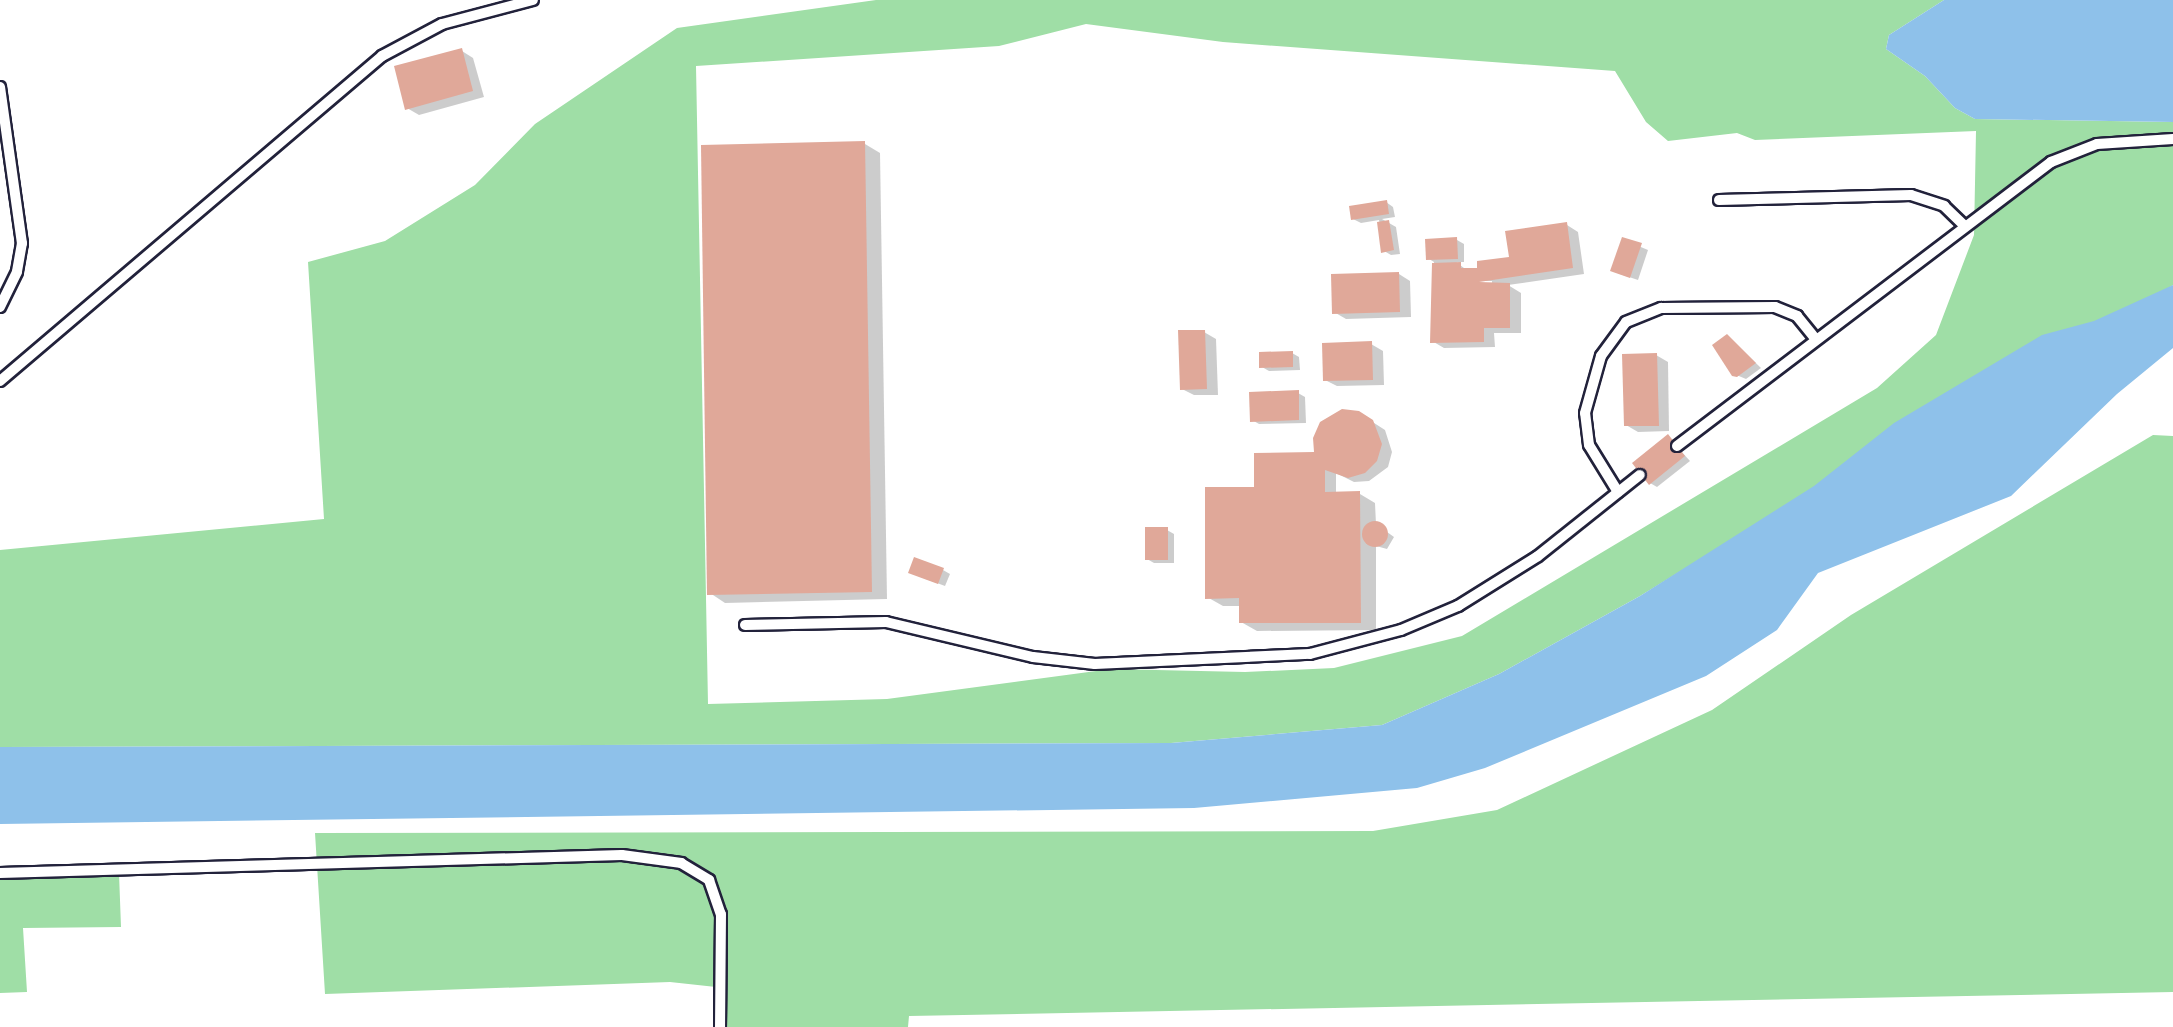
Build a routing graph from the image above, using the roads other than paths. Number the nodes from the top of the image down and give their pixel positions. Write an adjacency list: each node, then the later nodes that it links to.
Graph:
1 (533, 0): 8 (lane)
2 (0, 87): 6 (lane)
3 (2173, 139): 5 (lane)
4 (1719, 200): 5 (lane)
5 (1965, 226): 7 (lane)
6 (0, 307)
7 (1815, 338): 9 (lane); 11 (lane)
8 (0, 381)
9 (1677, 446)
10 (1640, 474): 11 (lane)
11 (1618, 492): 12 (lane)
12 (746, 625)
13 (0, 873): 14 (lane)
14 (720, 1027)

